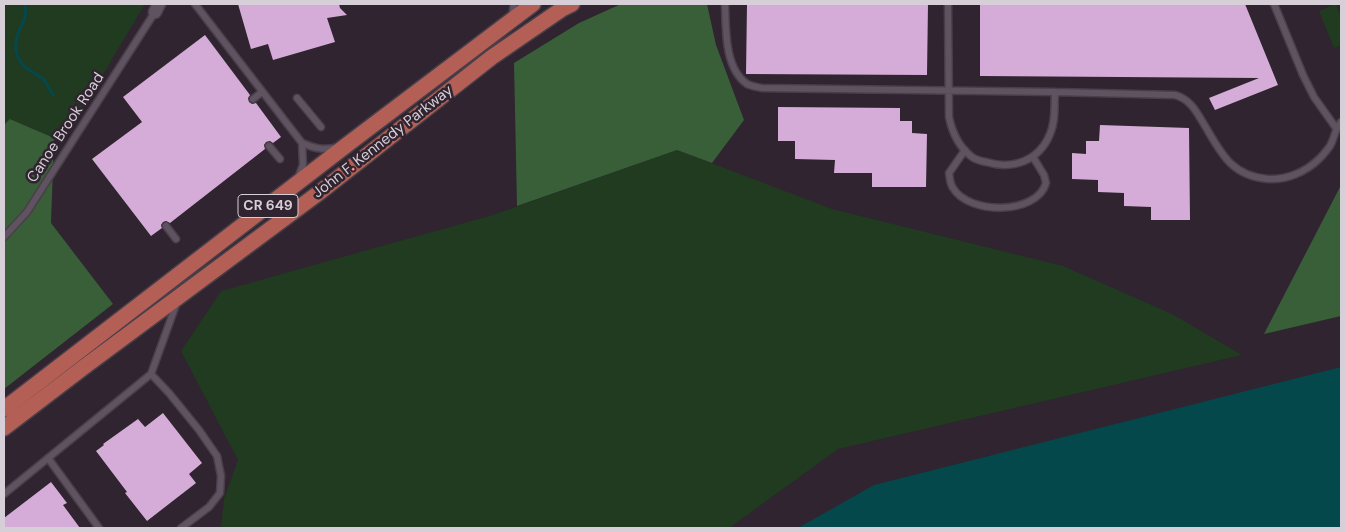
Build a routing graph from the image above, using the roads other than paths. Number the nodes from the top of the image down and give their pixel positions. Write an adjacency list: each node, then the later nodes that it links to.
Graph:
1 (195, 4): 11 (lane)
2 (514, 4): 9 (lane)
3 (533, 4): 9 (main road, John F. Kennedy Parkway / CR 649)
4 (572, 4): 28 (main road, John F. Kennedy Parkway / CR 649)
5 (725, 4): 10 (lane)
6 (950, 4): 10 (lane)
7 (1274, 4): 17 (lane)
8 (157, 8): 26 (lane, Canoe Brook Road)
9 (511, 20): 19 (main road, John F. Kennedy Parkway / CR 649)
10 (949, 90): 12 (lane); 21 (lane)
11 (262, 92): 14 (lane); 18 (lane)
12 (1055, 92): 17 (lane); 22 (lane)
13 (297, 98): 16 (lane)
14 (253, 99)
15 (1341, 122): 17 (lane)
16 (321, 127)
17 (1336, 128)
18 (302, 143): 19 (lane); 24 (lane)
19 (348, 144): 24 (main road, John F. Kennedy Parkway / CR 649)
20 (269, 146): 23 (lane)
21 (965, 150): 22 (lane); 22 (lane)
22 (1033, 157)
23 (280, 159)
24 (293, 186): 30 (main road, John F. Kennedy Parkway / CR 649)
25 (166, 226): 27 (lane)
26 (4, 237)
27 (176, 239)
28 (180, 296): 29 (lane); 31 (main road, John F. Kennedy Parkway / CR 649)
29 (151, 374): 32 (lane); 35 (lane)
30 (4, 409)
31 (4, 428)
32 (48, 458): 33 (lane); 34 (lane)
33 (4, 494)
34 (99, 528)
35 (181, 528)

